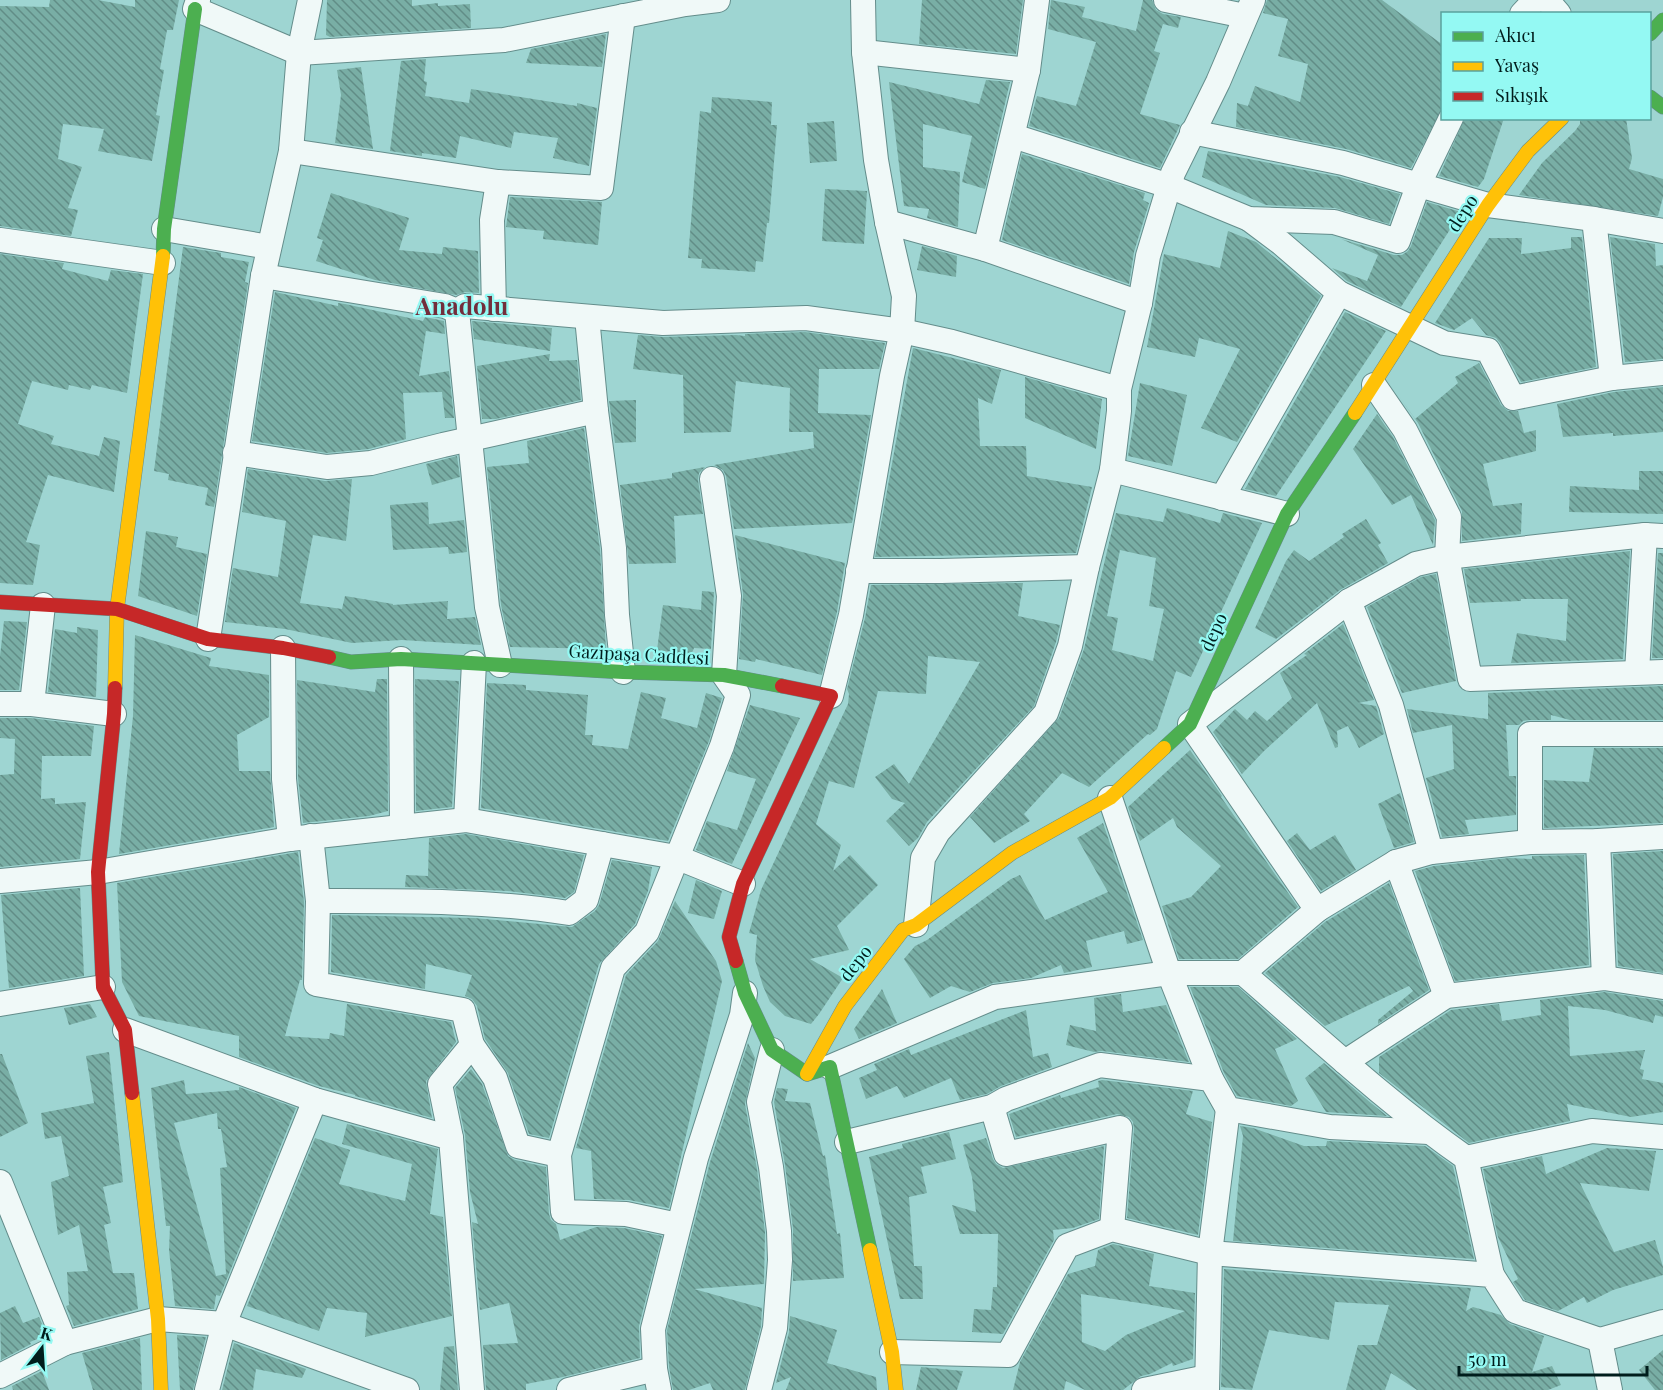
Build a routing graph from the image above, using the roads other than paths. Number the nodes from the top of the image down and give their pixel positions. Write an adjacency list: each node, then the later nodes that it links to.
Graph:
1 (310, 0): 16 (street)
2 (718, 0): 12 (street)
3 (863, 0): 15 (street)
4 (1037, 0): 17 (street)
5 (1166, 0): 9 (street)
6 (1535, 0): 10 (street)
7 (1547, 0): 11 (street)
8 (196, 4): 16 (street); 32 (street)
9 (1249, 8): 22 (street)
10 (1524, 12)
11 (1557, 12)
12 (623, 16): 16 (street); 25 (street)
13 (1663, 20): 14 (street)
14 (1651, 33)
15 (864, 52): 17 (street); 31 (street)
16 (300, 53): 24 (street)
17 (1028, 70): 23 (street)
18 (1651, 98): 19 (street)
19 (1663, 107)
20 (1450, 120): 27 (street)
21 (1560, 120): 28 (street, depo)
22 (1192, 132): 26 (street); 27 (street)
23 (1013, 136): 26 (street); 36 (street)
24 (291, 151): 25 (street); 35 (street)
25 (498, 182): 41 (street)
26 (1169, 186): 29 (street); 40 (street)
27 (1418, 186): 28 (street); 29 (street)
28 (1488, 205): 30 (street); 44 (street, depo)
29 (1249, 219): 39 (street)
30 (1594, 219): 33 (street); 47 (street)
31 (887, 222): 36 (street); 45 (street)
32 (164, 229): 35 (street); 37 (street)
33 (1663, 231)
34 (0, 240): 37 (street)
35 (269, 247): 38 (street)
36 (985, 249): 40 (street)
37 (163, 262): 64 (street)
38 (263, 276): 42 (street); 52 (street)
39 (1339, 293): 44 (street); 55 (street)
40 (1140, 303): 49 (street)
41 (494, 309): 42 (street); 43 (street)
42 (457, 311): 51 (street)
43 (586, 317): 45 (street); 50 (street)
44 (1411, 326): 47 (street); 48 (street, depo)
45 (902, 331): 49 (street); 60 (street)
46 (1663, 373): 47 (street)
47 (1612, 378)
48 (1374, 386): 56 (street, depo); 58 (street)
49 (1119, 389): 53 (street)
50 (596, 411): 51 (street); 70 (street)
51 (470, 438): 52 (street); 69 (street)
52 (235, 453): 65 (street)
53 (1112, 470): 55 (street); 59 (street)
54 (712, 479): 73 (street)
55 (1222, 498): 56 (street)
56 (1287, 514): 78 (street, depo)
57 (1654, 536): 58 (street); 71 (street)
58 (1447, 557): 61 (street); 71 (street)
59 (1087, 567): 60 (street); 96 (street)
60 (858, 571): 74 (street)
61 (1349, 601): 78 (street); 88 (street)
62 (0, 602): 63 (street, Gazipaşa Caddesi)
63 (43, 605): 64 (street, Gazipaşa Caddesi); 76 (street)
64 (117, 609): 65 (street, Gazipaşa Caddesi); 77 (street)
65 (208, 639): 66 (street, Gazipaşa Caddesi)
66 (283, 648): 67 (street, Gazipaşa Caddesi); 84 (street)
67 (401, 659): 68 (street, Gazipaşa Caddesi); 82 (street)
68 (474, 663): 69 (street, Gazipaşa Caddesi); 81 (street)
69 (500, 665): 70 (street, Gazipaşa Caddesi)
70 (623, 672): 73 (street, Gazipaşa Caddesi)
71 (1637, 672): 72 (street)
72 (1663, 672)
73 (724, 675): 74 (street, Gazipaşa Caddesi); 89 (street)
74 (831, 696): 93 (street)
75 (0, 704): 76 (street)
76 (32, 704): 77 (street)
77 (114, 714): 91 (street)
78 (1190, 724): 80 (street, depo); 95 (street)
79 (1663, 734): 86 (street)
80 (1110, 798): 96 (street, depo); 97 (street)
81 (466, 820): 82 (street); 87 (street)
82 (402, 827): 84 (street)
83 (1663, 837): 85 (street)
84 (300, 838): 91 (street); 94 (street)
85 (1598, 841): 86 (street); 99 (street)
86 (1530, 842): 88 (street)
87 (602, 844): 89 (street); 94 (street)
88 (1431, 852): 90 (street)
89 (676, 857): 93 (street); 118 (street)
90 (1396, 862): 95 (street); 103 (street)
91 (98, 872): 92 (street); 100 (street)
92 (0, 881)
93 (743, 884): 102 (street)
94 (318, 901): 106 (street)
95 (1317, 910): 98 (street)
96 (916, 925): 109 (street, depo)
97 (1169, 973): 98 (street); 109 (street); 110 (street)
98 (1243, 973): 108 (street)
99 (1604, 978): 101 (street); 103 (street)
100 (103, 987): 104 (street); 105 (street)
101 (1663, 987)
102 (745, 993): 107 (street); 121 (street)
103 (1446, 996): 108 (street)
104 (0, 1004)
105 (125, 1030): 111 (street); 125 (street)
106 (472, 1045): 116 (street); 118 (street)
107 (772, 1050): 109 (street); 139 (street)
108 (1345, 1062): 114 (street)
109 (819, 1070): 117 (street)
110 (1211, 1079): 112 (street); 113 (street)
111 (315, 1100): 116 (street); 127 (street)
112 (992, 1107): 117 (street); 122 (street)
113 (1228, 1109): 114 (street); 123 (street)
114 (1429, 1132): 119 (street)
115 (1663, 1137): 119 (street)
116 (451, 1138): 137 (street)
117 (847, 1142): 130 (street)
118 (560, 1155): 121 (street)
119 (1466, 1158): 124 (street)
120 (0, 1182): 129 (street)
121 (678, 1225): 132 (street)
122 (1112, 1229): 123 (street); 130 (street)
123 (1210, 1252): 124 (street); 133 (street)
124 (1492, 1275): 128 (street)
125 (158, 1319): 127 (street); 129 (street); 134 (street)
126 (1663, 1323): 128 (street)
127 (224, 1324): 135 (street); 136 (street)
128 (1600, 1340): 142 (street)
129 (65, 1343): 131 (street)
130 (892, 1352): 140 (street)
131 (0, 1376)
132 (657, 1379): 138 (street)
133 (1207, 1384): 141 (street)
134 (161, 1390)
135 (207, 1390)
136 (407, 1390)
137 (472, 1390)
138 (569, 1390)
139 (759, 1390)
140 (896, 1390)
141 (1144, 1390)
142 (1610, 1390)

